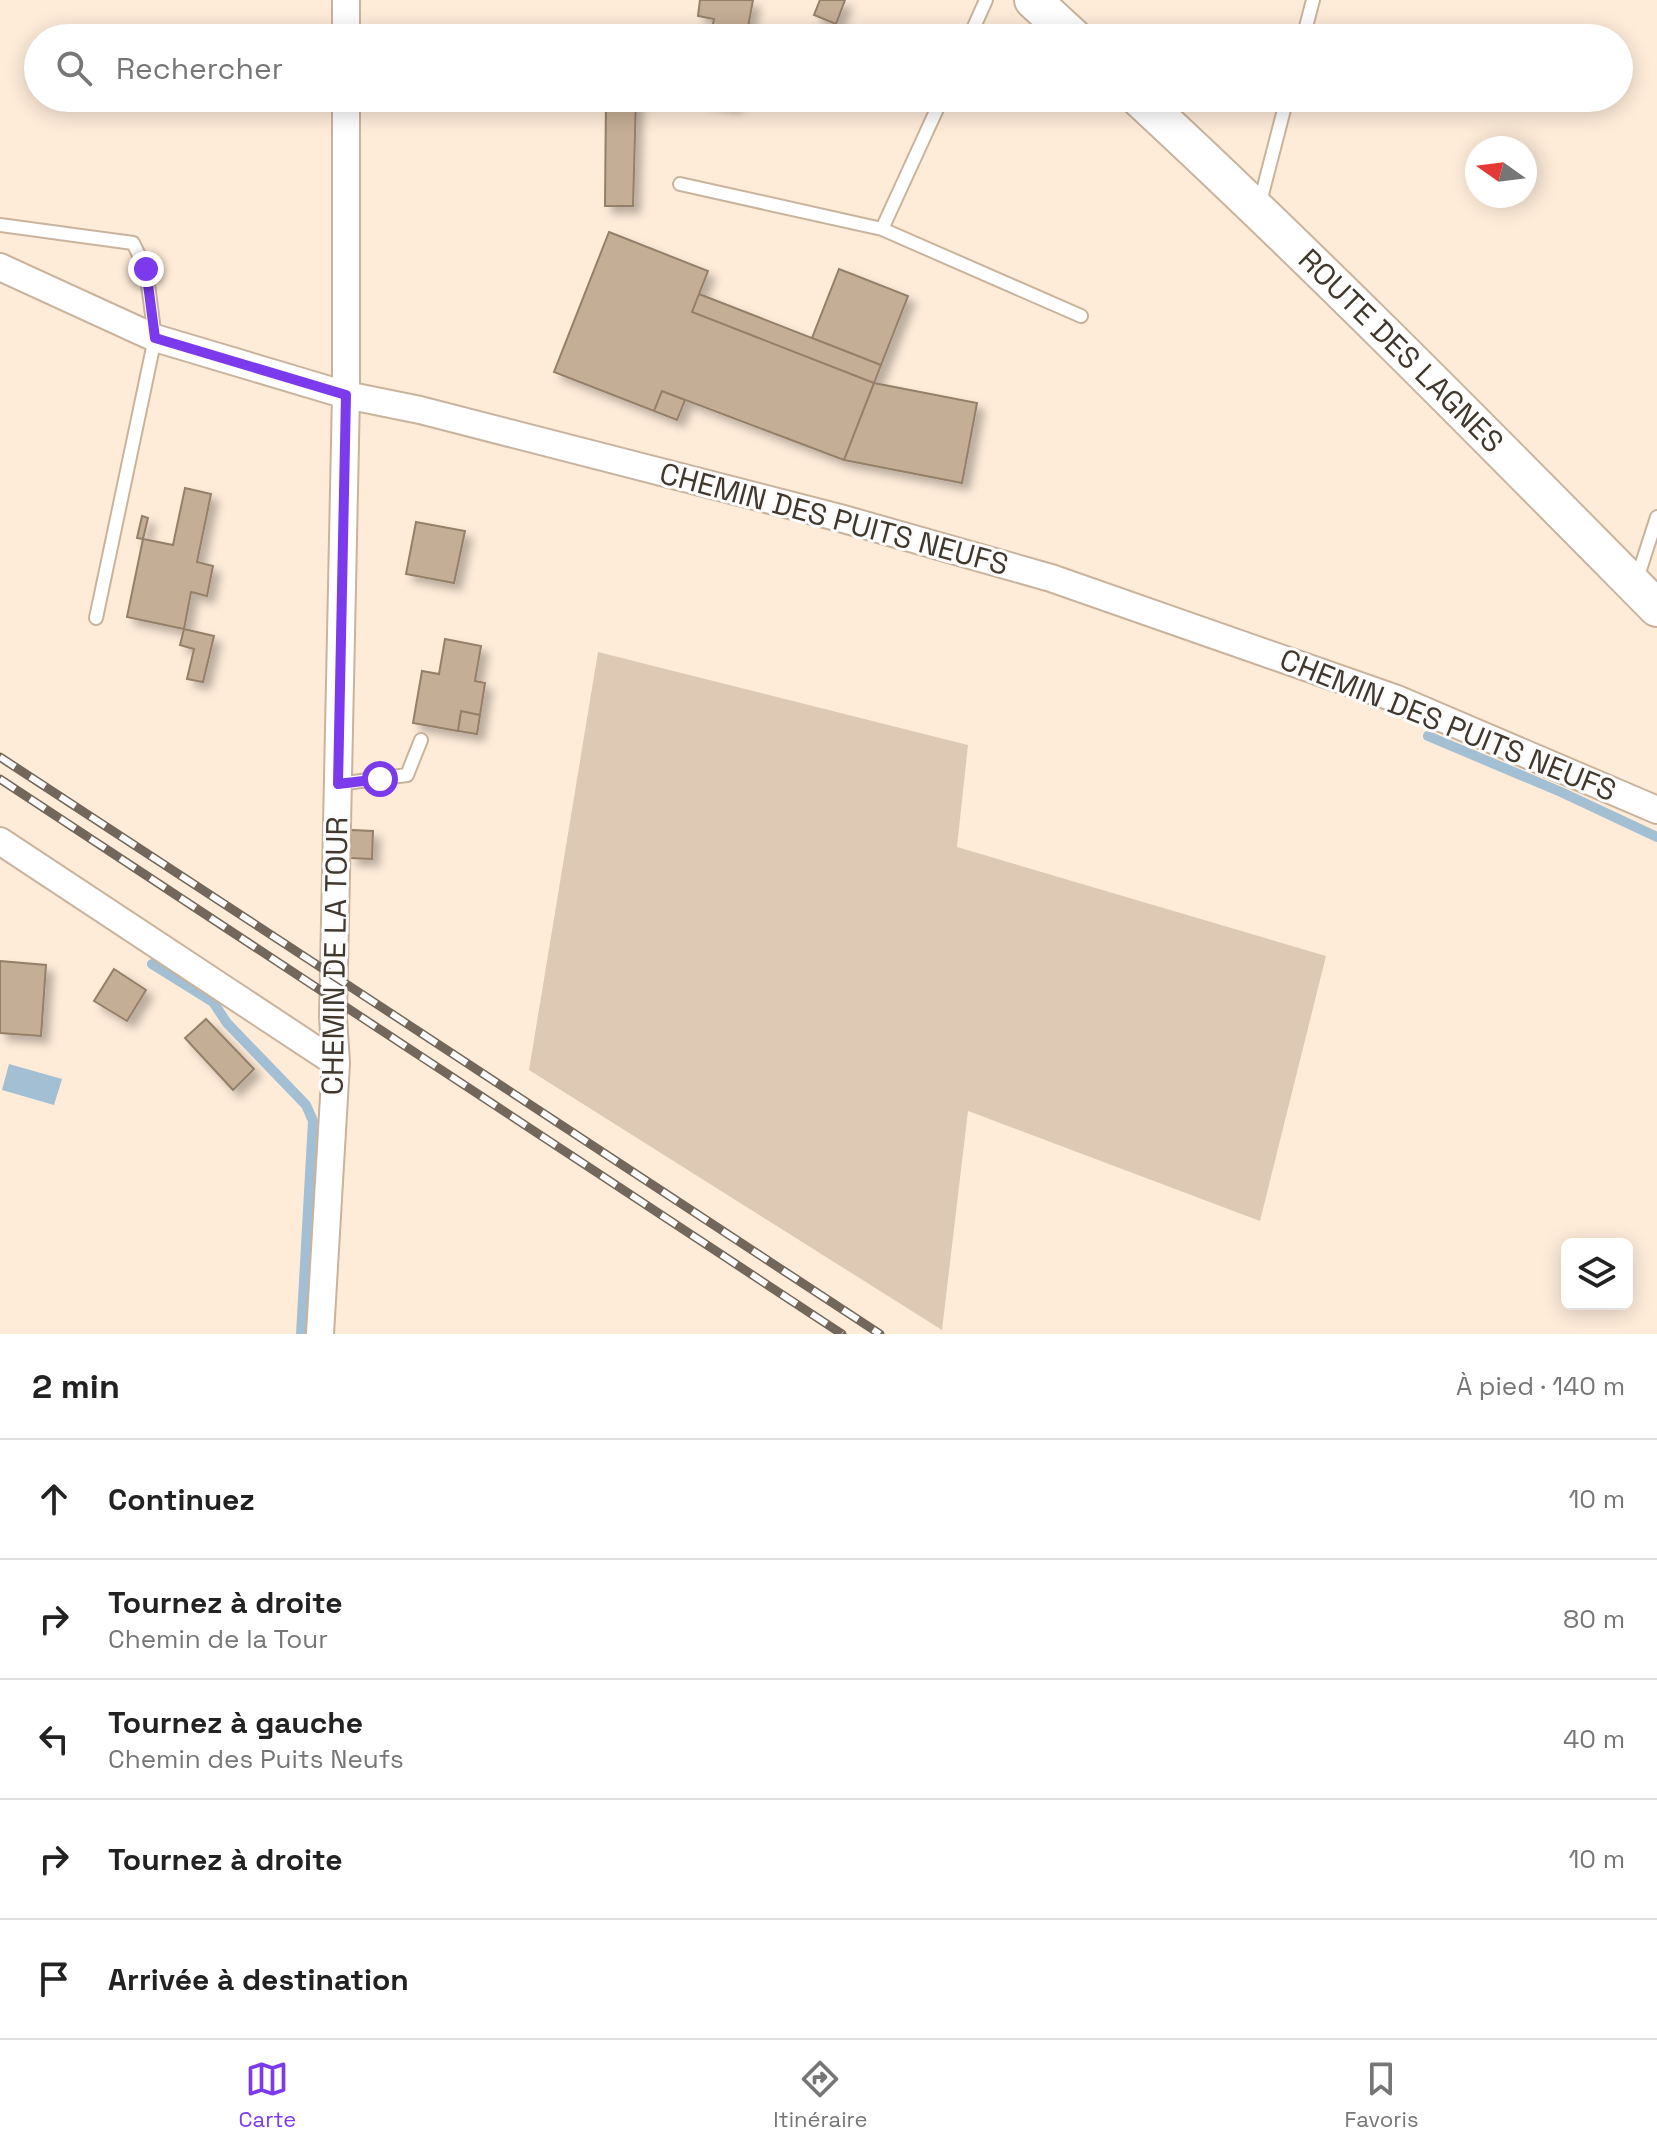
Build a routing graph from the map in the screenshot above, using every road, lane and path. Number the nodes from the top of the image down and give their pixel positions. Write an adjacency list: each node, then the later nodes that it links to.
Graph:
1 (346, 0): 5 (street)
2 (986, 0): 6 (lane)
3 (1033, 0): 7 (street)
4 (1313, 0): 8 (lane)
5 (346, 24)
6 (975, 24)
7 (1059, 24)
8 (1307, 24)
9 (346, 112): 20 (street, CHEMIN DE LA TOUR)
10 (936, 112): 16 (lane)
11 (1154, 112): 14 (street, ROUTE DES LAGNES)
12 (1283, 112): 14 (lane)
13 (680, 184): 16 (lane)
14 (1259, 209): 22 (street, ROUTE DES LAGNES)
15 (0, 225): 19 (lane)
16 (882, 229): 18 (lane)
17 (0, 267): 19 (street, CHEMIN DES PUITS NEUFS)
18 (1081, 316)
19 (155, 338): 20 (street, CHEMIN DES PUITS NEUFS); 23 (lane)
20 (346, 395): 25 (street, CHEMIN DE LA TOUR); 26 (street, CHEMIN DES PUITS NEUFS)
21 (1657, 517): 22 (lane)
22 (1646, 597)
23 (96, 618)
24 (421, 740): 25 (lane)
25 (338, 784): 28 (street, CHEMIN DE LA TOUR)
26 (1657, 810)
27 (0, 841): 28 (street)
28 (336, 1063): 29 (street, CHEMIN DE LA TOUR)
29 (320, 1334)

